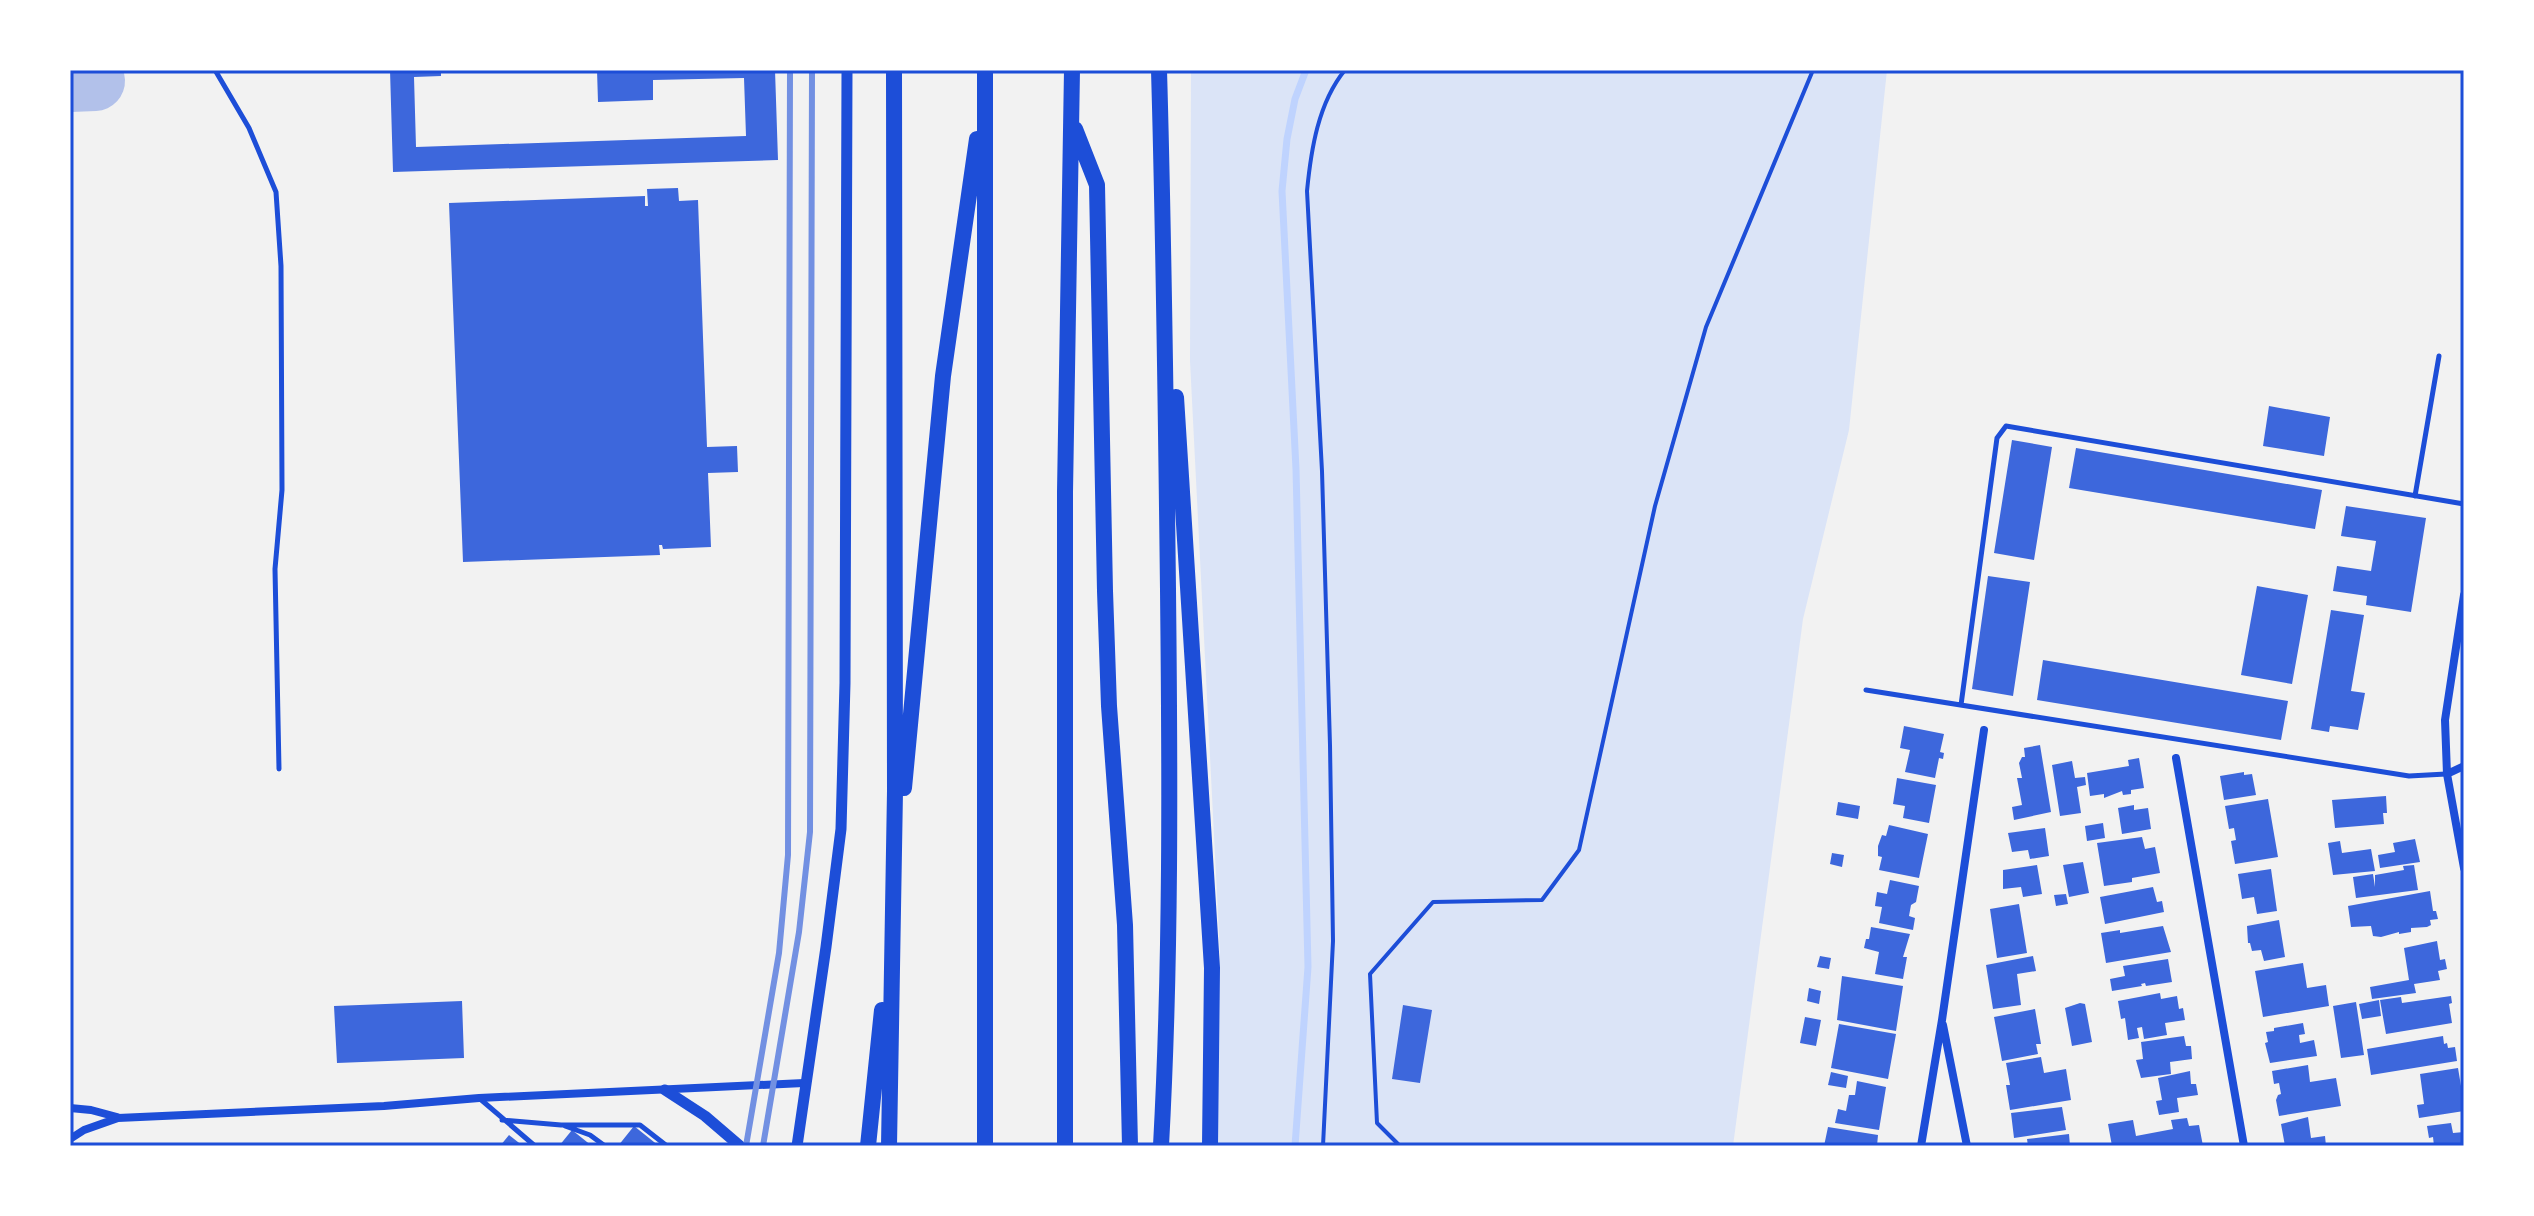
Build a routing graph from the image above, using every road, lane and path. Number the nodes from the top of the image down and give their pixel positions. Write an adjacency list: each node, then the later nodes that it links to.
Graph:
1 (215, 70): 20 (lane)
2 (847, 70): 24 (street)
3 (894, 70): 32 (highway)
4 (1072, 70): 9 (highway)
5 (1159, 70): 10 (highway)
6 (1345, 70): 44 (path)
7 (1813, 70): 45 (path)
8 (985, 76): 38 (highway); 39 (highway)
9 (1072, 121): 40 (highway); 41 (highway)
10 (1164, 239): 42 (highway); 43 (highway)
11 (2439, 356): 12 (lane)
12 (2415, 496): 13 (lane); 16 (lane)
13 (2464, 504)
14 (2464, 595): 21 (street)
15 (1866, 690): 16 (lane)
16 (1961, 705): 21 (lane)
17 (1984, 730): 23 (street)
18 (2176, 758): 48 (street)
19 (2464, 766): 21 (street)
20 (279, 769)
21 (2447, 774): 22 (street)
22 (2464, 868)
23 (1942, 1020): 46 (street); 47 (street)
24 (804, 1083): 25 (street); 37 (street)
25 (665, 1090): 26 (street); 36 (street)
26 (479, 1098): 28 (street); 29 (lane)
27 (70, 1108): 28 (street)
28 (118, 1118): 31 (street)
29 (502, 1120): 30 (lane); 33 (lane)
30 (561, 1125): 34 (lane); 35 (lane)
31 (70, 1139)
32 (889, 1142)
33 (535, 1146)
34 (605, 1146)
35 (667, 1146)
36 (740, 1146)
37 (797, 1146)
38 (868, 1146)
39 (984, 1146)
40 (1065, 1146)
41 (1130, 1146)
42 (1161, 1146)
43 (1209, 1146)
44 (1323, 1146)
45 (1400, 1146)
46 (1921, 1146)
47 (1967, 1146)
48 (2244, 1146)

